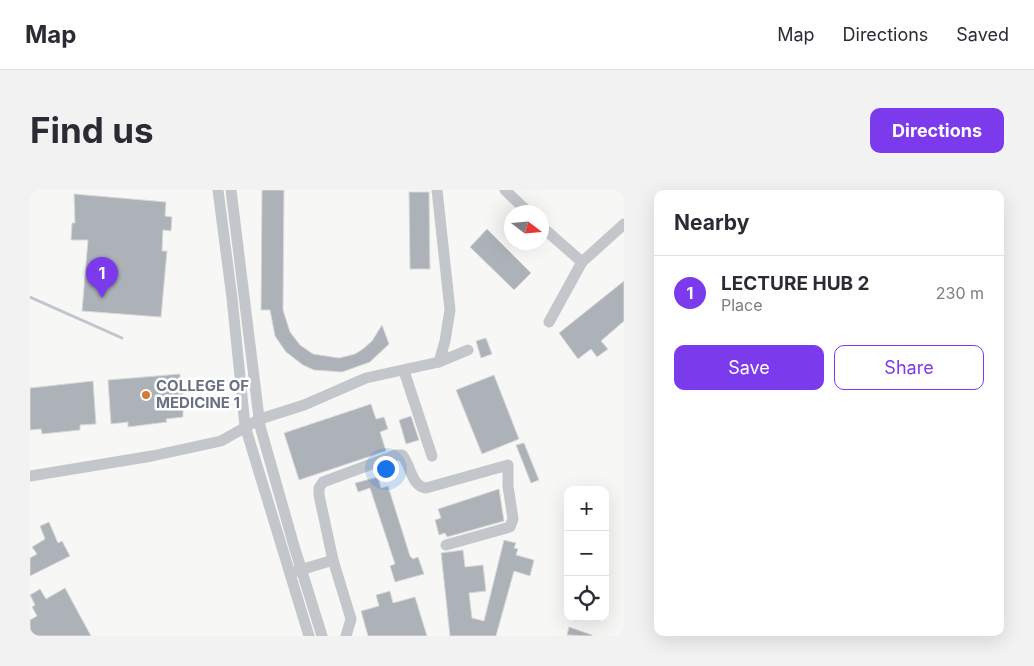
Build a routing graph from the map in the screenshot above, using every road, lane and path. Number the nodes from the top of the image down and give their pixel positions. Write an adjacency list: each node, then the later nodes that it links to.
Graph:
1 (218, 190): 14 (street)
2 (231, 190): 13 (street)
3 (437, 190): 11 (street)
4 (505, 190): 5 (street)
5 (521, 205)
6 (624, 224): 8 (street)
7 (549, 233): 8 (street)
8 (582, 262): 9 (street)
9 (549, 322)
10 (468, 350): 11 (street)
11 (440, 362): 12 (street)
12 (404, 371): 13 (street); 15 (street)
13 (260, 419): 14 (street); 19 (street)
14 (245, 426): 16 (street); 19 (street)
15 (432, 456)
16 (30, 476)
17 (446, 544): 18 (street)
18 (333, 560): 19 (street); 22 (street)
19 (295, 571): 20 (street); 21 (street)
20 (309, 636)
21 (322, 636)
22 (346, 636)

